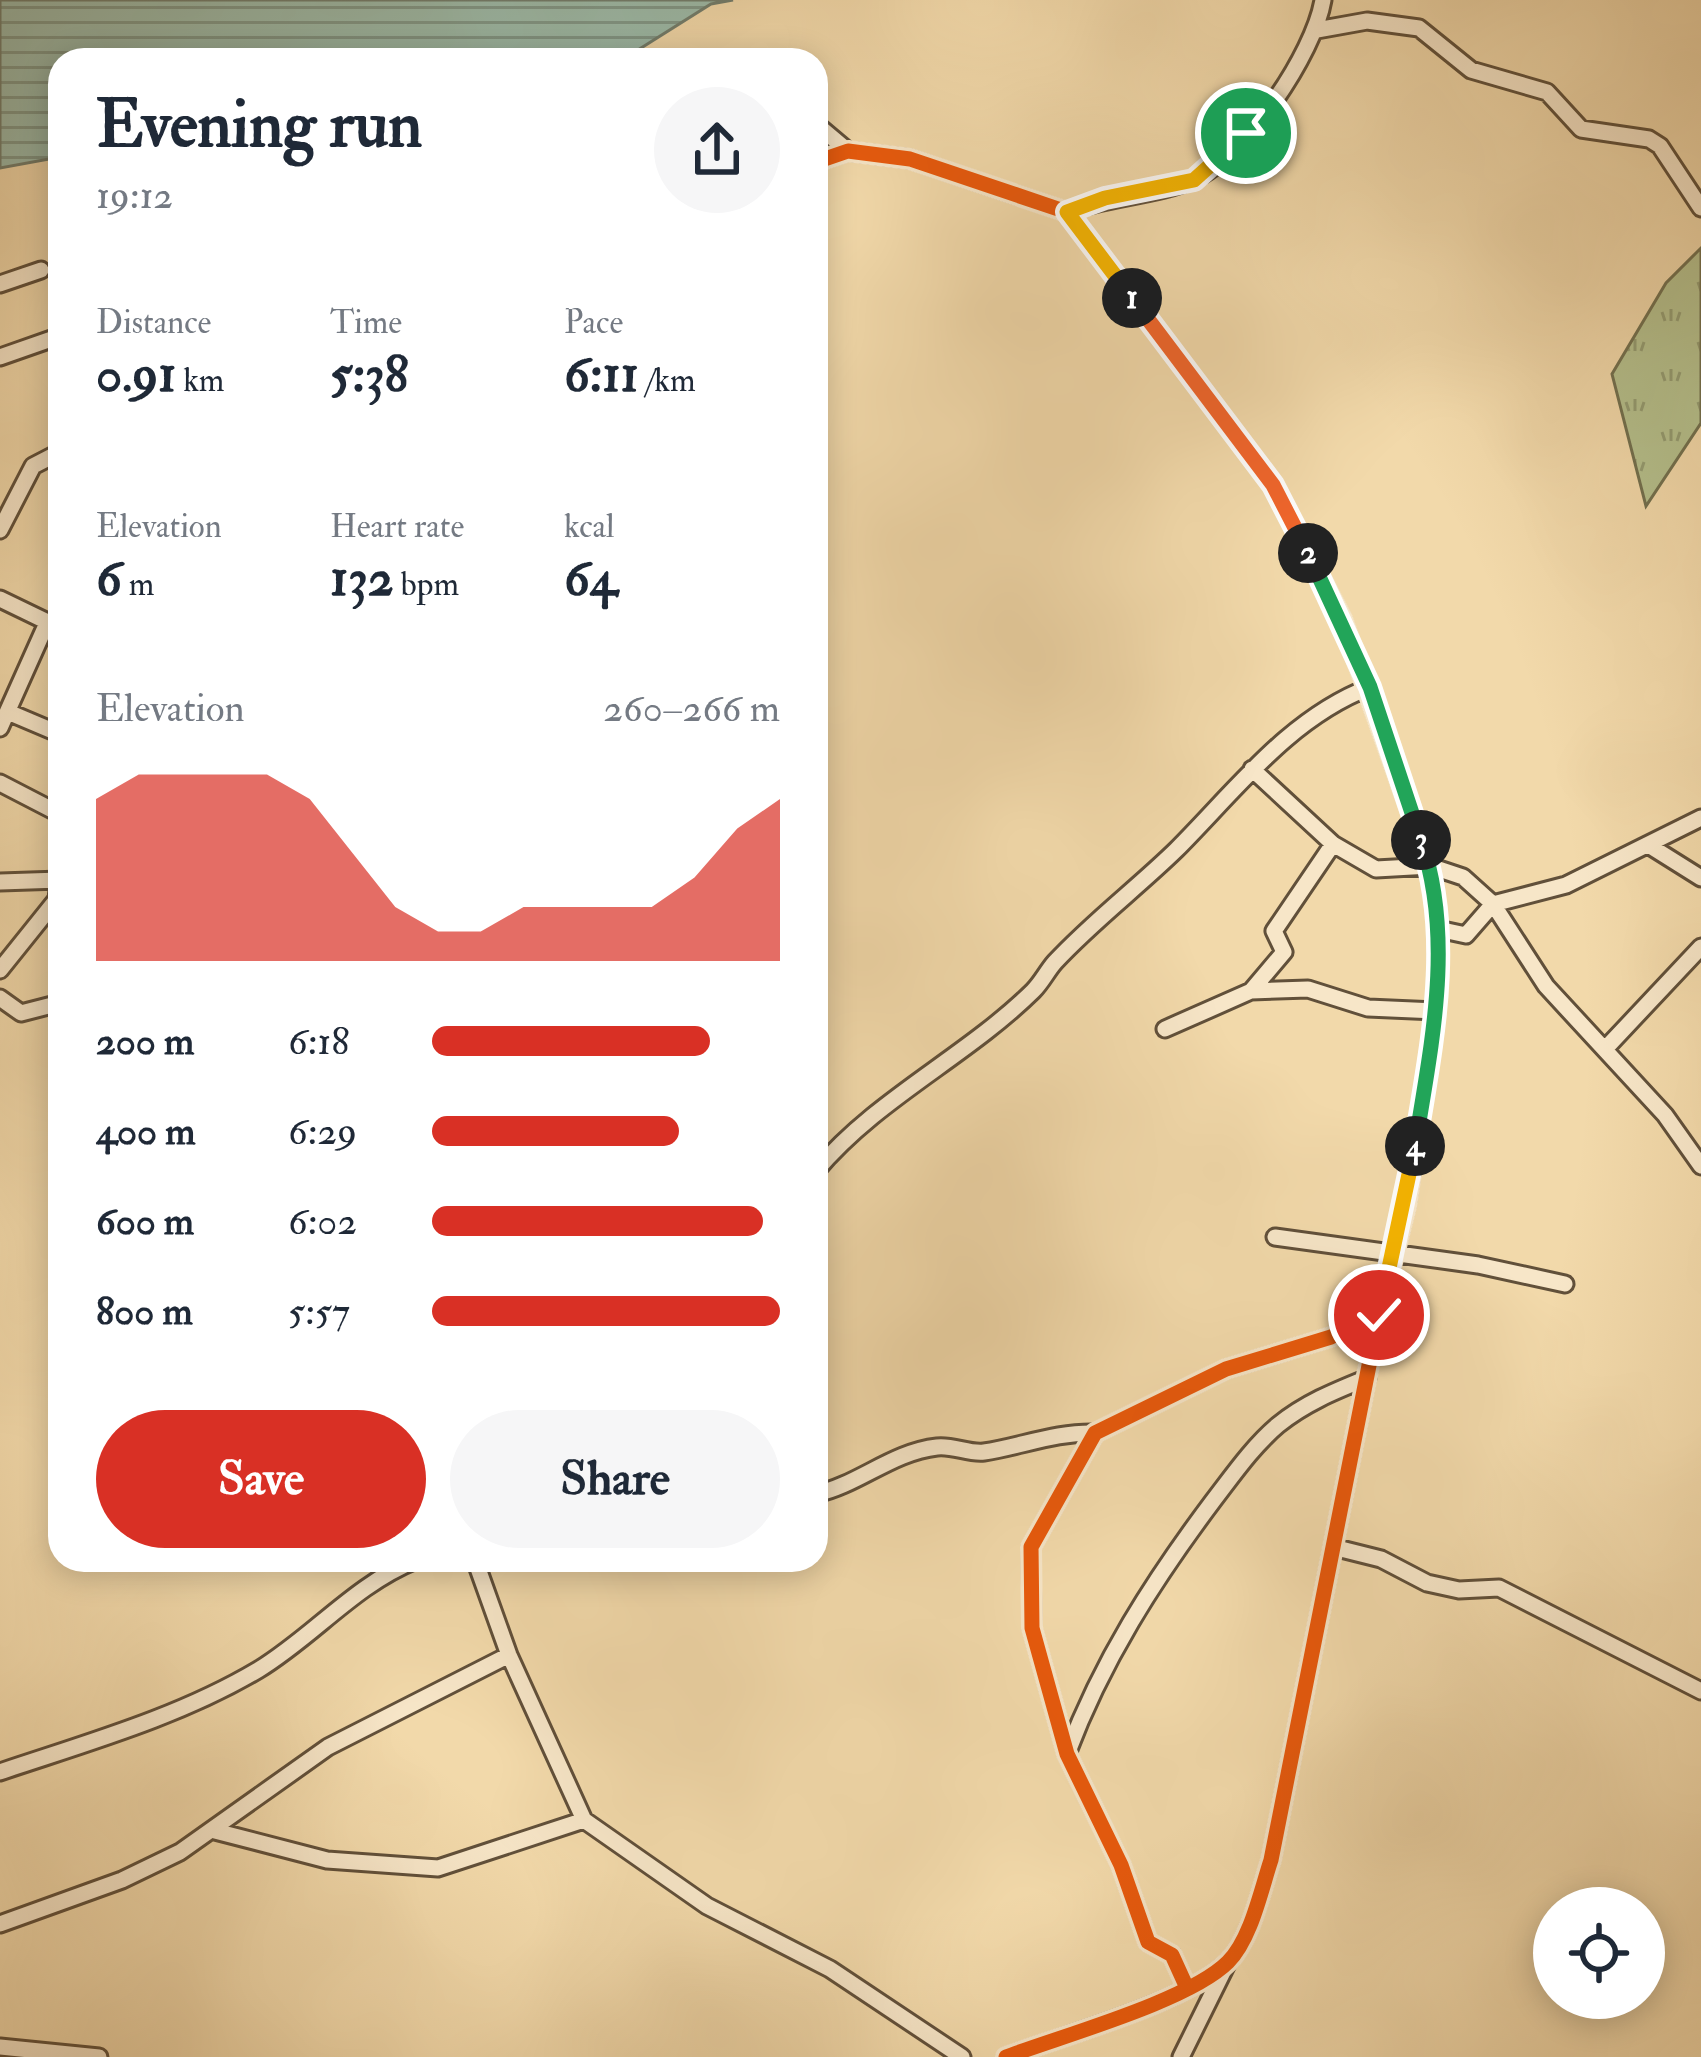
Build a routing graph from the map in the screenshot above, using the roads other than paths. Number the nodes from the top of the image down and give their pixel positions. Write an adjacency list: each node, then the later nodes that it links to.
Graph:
1 (1323, 0): 2 (street)
2 (1317, 30): 6 (street); 7 (street)
3 (828, 134): 4 (street)
4 (848, 151): 5 (street); 7 (street)
5 (828, 158)
6 (1701, 208)
7 (1067, 212): 17 (street)
8 (41, 270): 9 (street)
9 (0, 284)
10 (48, 340): 11 (street)
11 (0, 357)
12 (48, 458): 13 (street)
13 (0, 530)
14 (0, 599): 15 (street)
15 (48, 622)
16 (48, 640): 18 (street)
17 (1370, 687): 20 (street); 26 (street)
18 (4, 720): 19 (street)
19 (48, 731)
20 (1252, 769): 24 (street); 41 (street)
21 (0, 783): 22 (street)
22 (48, 808)
23 (1701, 818): 25 (street)
24 (1334, 844): 26 (street); 35 (street)
25 (1650, 846): 27 (street); 30 (street)
26 (1430, 866): 30 (street); 32 (street)
27 (1701, 878)
28 (48, 880): 29 (street)
29 (0, 882)
30 (1493, 904): 32 (street); 40 (street)
31 (48, 910): 34 (street)
32 (1438, 929): 38 (street)
33 (1701, 947): 40 (street)
34 (0, 970)
35 (1251, 991): 38 (street); 39 (street)
36 (0, 998): 37 (street)
37 (48, 1006)
38 (1436, 1011): 44 (street)
39 (1165, 1029)
40 (1606, 1048): 42 (street)
41 (828, 1157)
42 (1701, 1166)
43 (1275, 1238): 44 (street)
44 (1394, 1256): 45 (street); 46 (street)
45 (1565, 1284)
46 (1379, 1315): 47 (street); 48 (street)
47 (1367, 1378): 50 (street); 55 (street)
48 (1095, 1433): 49 (street); 55 (street)
49 (828, 1491)
50 (1337, 1548): 54 (street); 60 (street)
51 (386, 1572): 56 (street)
52 (479, 1572): 53 (street)
53 (509, 1655): 57 (street); 58 (street)
54 (1701, 1691)
55 (1066, 1754): 61 (street)
56 (0, 1772)
57 (584, 1820): 58 (street); 64 (street)
58 (214, 1832): 59 (street)
59 (0, 1924)
60 (1228, 1962): 61 (street); 66 (street)
61 (1186, 1988): 65 (street)
62 (0, 2047): 63 (street)
63 (100, 2057)
64 (962, 2057)
65 (1006, 2057)
66 (1181, 2057)

